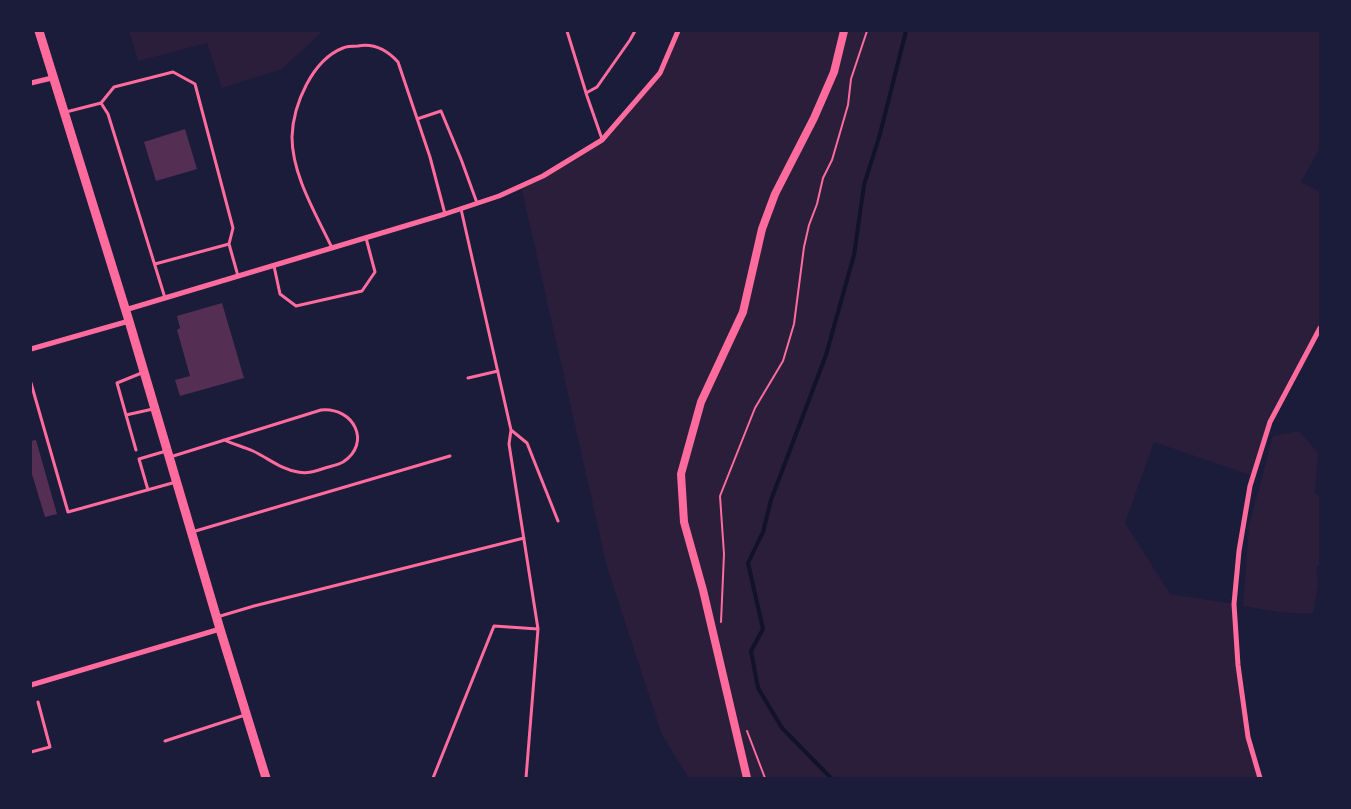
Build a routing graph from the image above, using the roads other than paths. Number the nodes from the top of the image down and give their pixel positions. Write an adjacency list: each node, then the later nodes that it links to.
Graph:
1 (39, 31): 6 (main road)
2 (567, 31): 8 (lane)
3 (635, 31): 8 (lane)
4 (678, 31): 12 (street)
5 (844, 31): 54 (street)
6 (52, 78): 7 (street); 10 (main road)
7 (31, 83)
8 (586, 94): 12 (lane)
9 (101, 103): 10 (lane); 17 (lane); 19 (lane)
10 (63, 112): 23 (main road)
11 (417, 119): 13 (lane); 15 (lane); 18 (lane)
12 (602, 140): 13 (street)
13 (477, 204): 14 (street)
14 (461, 209): 15 (street); 27 (lane)
15 (445, 214): 16 (street)
16 (366, 238): 18 (street); 20 (lane)
17 (229, 244): 19 (lane); 21 (lane)
18 (332, 248): 20 (street)
19 (155, 264): 22 (lane)
20 (274, 266): 21 (street)
21 (238, 276): 22 (street)
22 (165, 298): 23 (street)
23 (125, 310): 24 (main road)
24 (128, 320): 26 (street); 28 (main road)
25 (1320, 328): 55 (street)
26 (31, 350)
27 (498, 371): 29 (lane); 33 (lane)
28 (144, 372): 31 (main road); 32 (lane)
29 (468, 378)
30 (31, 383): 39 (lane)
31 (155, 409): 32 (lane); 36 (main road)
32 (126, 415): 35 (lane)
33 (511, 430): 40 (lane); 42 (lane)
34 (224, 440): 34 (lane); 36 (lane)
35 (136, 450)
36 (168, 454): 38 (main road); 39 (lane)
37 (450, 456): 41 (lane)
38 (176, 482): 39 (lane); 41 (main road)
39 (148, 490)
40 (558, 521)
41 (191, 533): 43 (main road)
42 (524, 538): 43 (lane); 44 (lane)
43 (216, 617): 45 (main road)
44 (538, 628): 52 (lane); 53 (lane)
45 (220, 629): 46 (street); 48 (main road)
46 (31, 685)
47 (38, 702): 50 (lane)
48 (246, 714): 49 (lane); 51 (main road)
49 (165, 741)
50 (31, 752)
51 (266, 778)
52 (433, 778)
53 (526, 778)
54 (747, 778)
55 (1260, 778)

